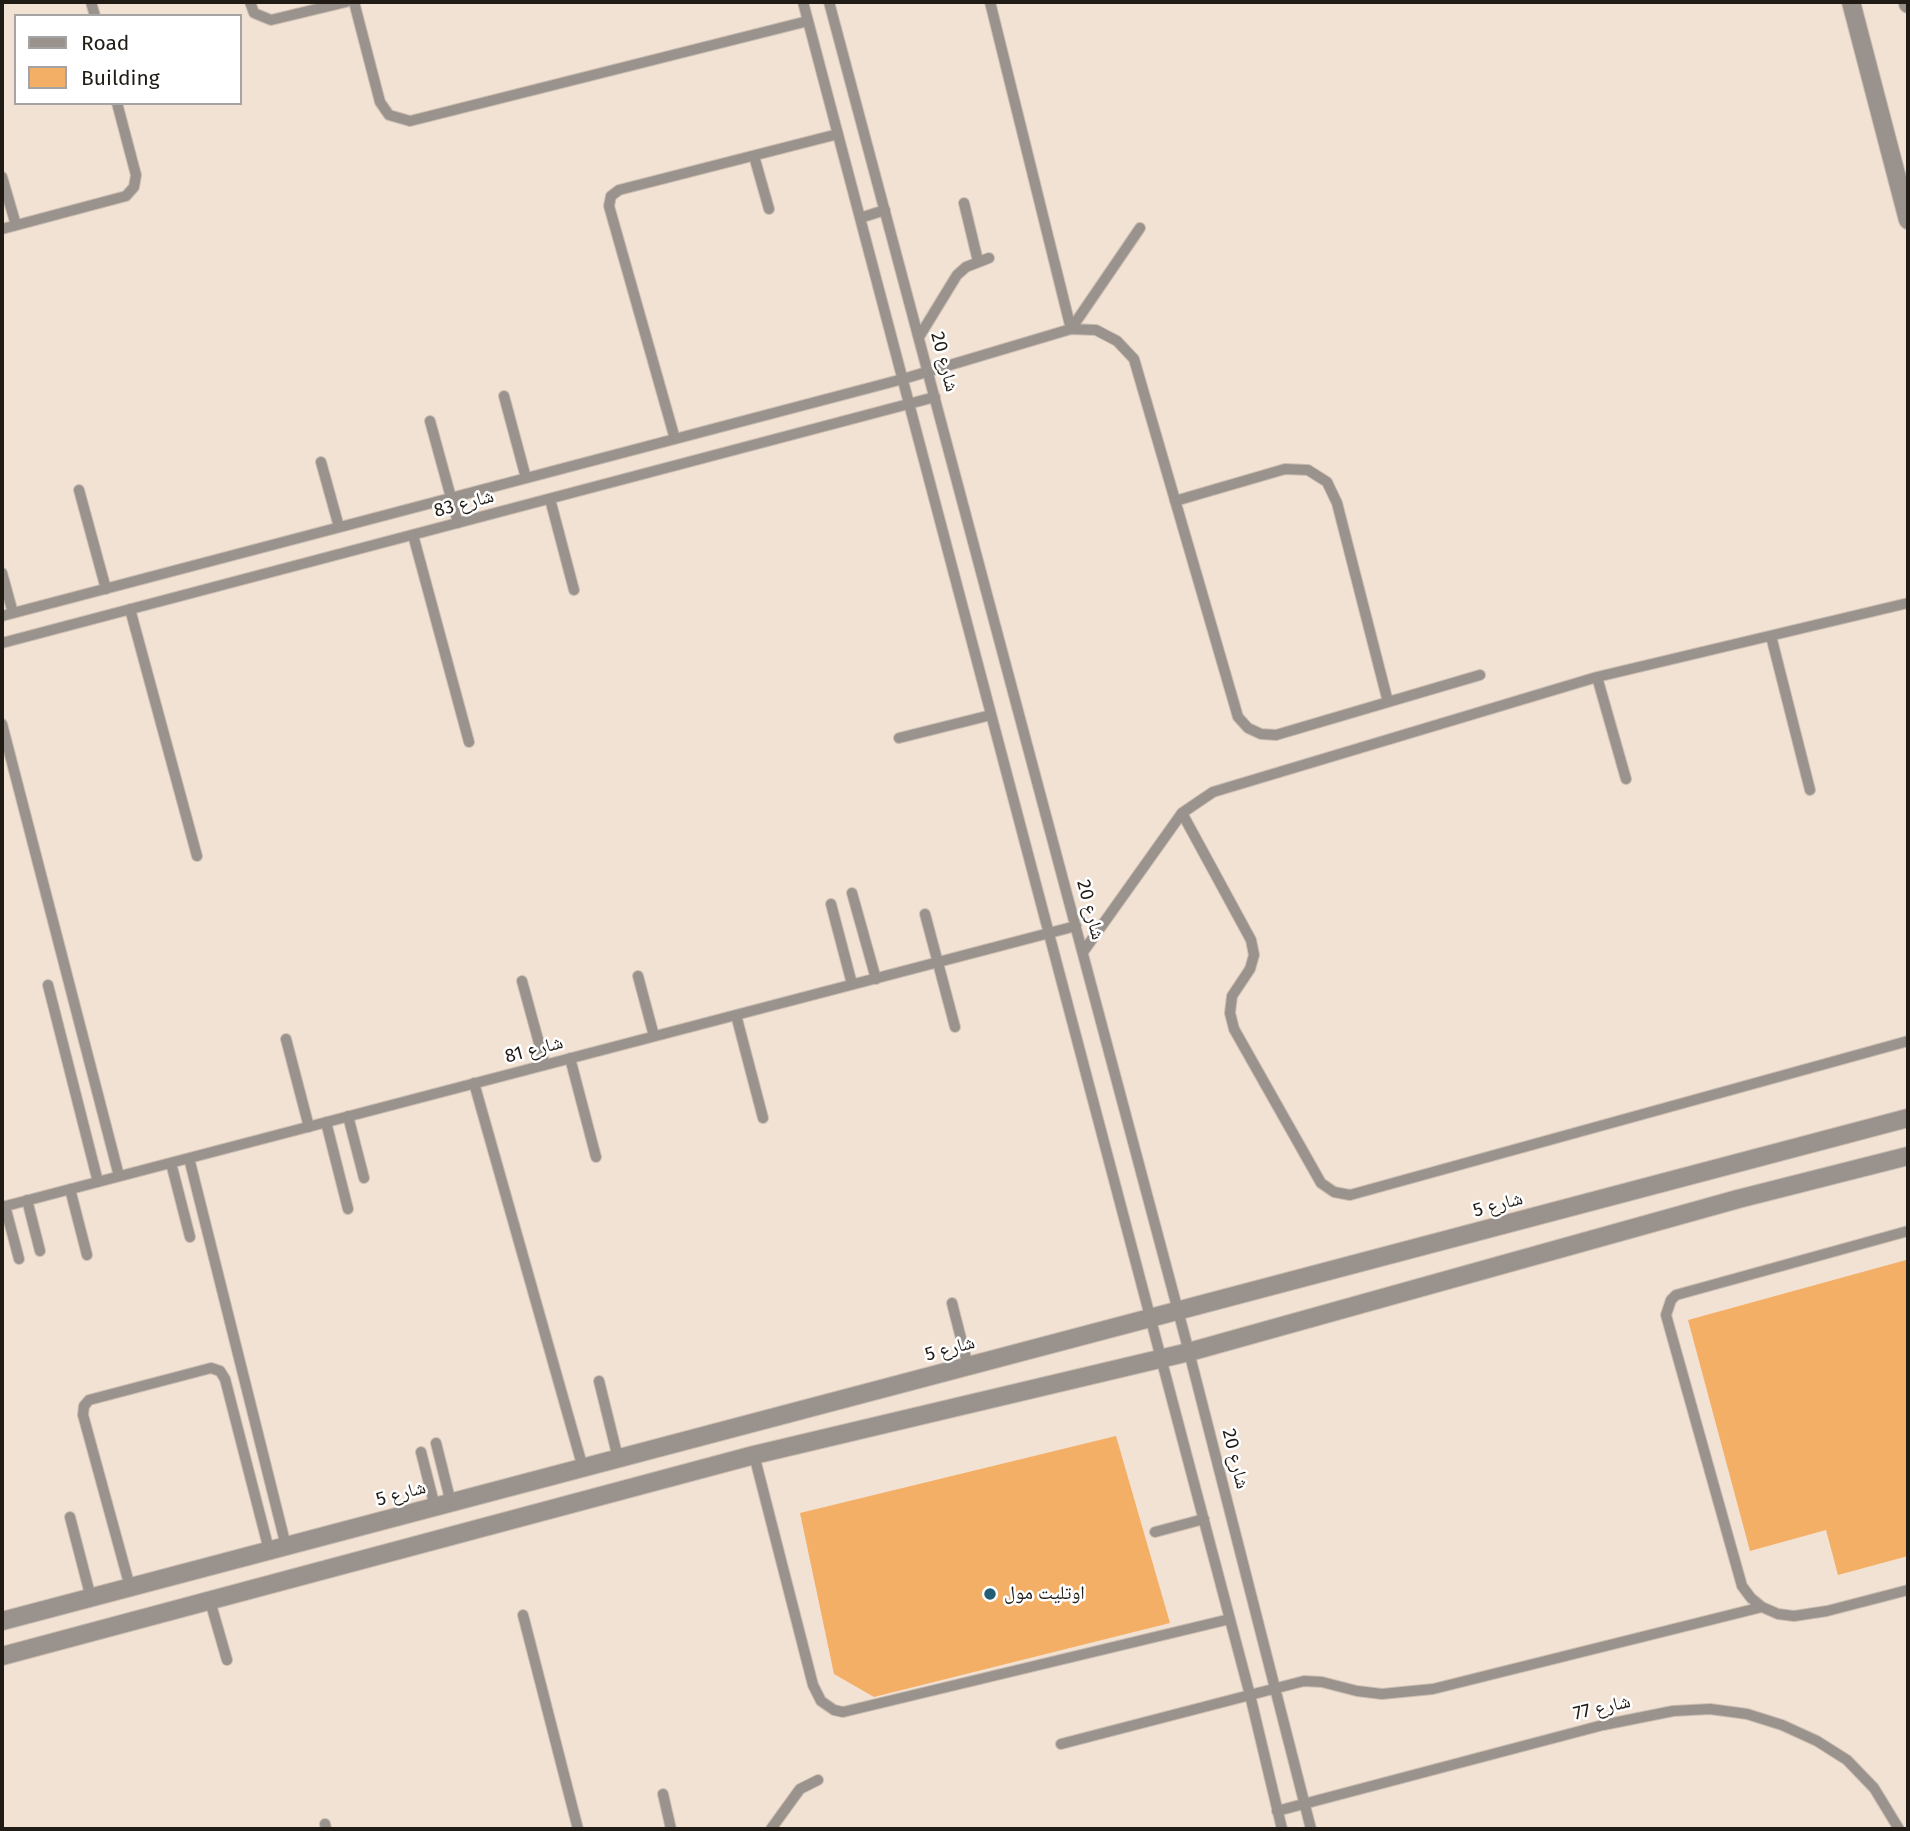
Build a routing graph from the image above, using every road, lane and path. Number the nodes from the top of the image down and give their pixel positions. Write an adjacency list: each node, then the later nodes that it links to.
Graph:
1 (250, 2): 2 (lane)
2 (346, 2)
3 (354, 2): 8 (lane)
4 (803, 2): 8 (lane)
5 (830, 2): 15 (lane, شارع 20)
6 (990, 2): 23 (lane)
7 (1851, 2): 17 (street)
8 (808, 21): 10 (lane)
9 (118, 105): 18 (lane)
10 (838, 134): 11 (lane); 16 (lane)
11 (754, 156): 14 (lane); 31 (lane)
12 (2, 177): 18 (lane)
13 (964, 203): 22 (lane)
14 (769, 209)
15 (885, 210): 16 (lane); 24 (lane, شارع 20)
16 (860, 218): 26 (lane)
17 (1908, 220)
18 (16, 225): 20 (lane)
19 (1140, 228): 23 (lane)
20 (2, 229)
21 (989, 258): 22 (lane)
22 (978, 261): 24 (lane)
23 (1071, 329): 25 (lane, شارع 83); 37 (lane)
24 (919, 337): 25 (lane, شارع 20)
25 (928, 372): 26 (lane, شارع 83); 28 (lane, شارع 20)
26 (903, 379): 29 (lane); 31 (lane, شارع 83)
27 (504, 396): 33 (lane)
28 (935, 397): 29 (lane, شارع 83); 63 (lane, شارع 20)
29 (910, 404): 36 (lane, شارع 83); 52 (lane)
30 (430, 421): 35 (lane)
31 (675, 439): 33 (lane, شارع 83)
32 (321, 461): 39 (lane)
33 (526, 478): 35 (lane, شارع 83)
34 (79, 490): 42 (lane)
35 (451, 498): 38 (lane); 39 (lane, شارع 83)
36 (550, 499): 38 (lane, شارع 83); 43 (lane)
37 (1175, 501): 51 (lane); 51 (lane)
38 (458, 523): 40 (lane, شارع 83)
39 (339, 527): 42 (lane, شارع 83)
40 (412, 535): 45 (lane, شارع 83); 55 (lane)
41 (2, 573): 46 (lane)
42 (106, 589): 46 (lane, شارع 83)
43 (574, 590)
44 (1908, 603): 47 (lane)
45 (131, 609): 48 (lane, شارع 83); 59 (lane)
46 (7, 615)
47 (1771, 636): 50 (lane); 57 (lane)
48 (2, 643)
49 (1480, 675): 51 (lane)
50 (1597, 677): 56 (lane); 58 (lane)
51 (1388, 702)
52 (991, 715): 54 (lane); 64 (lane)
53 (2, 723): 89 (lane)
54 (899, 738)
55 (469, 742)
56 (1626, 779)
57 (1810, 790)
58 (1182, 813): 65 (lane); 76 (lane)
59 (197, 856)
60 (852, 893): 68 (lane)
61 (831, 904): 70 (lane)
62 (925, 914): 66 (lane)
63 (1076, 926): 64 (lane, شارع 81); 65 (lane, شارع 20)
64 (1049, 933): 66 (lane, شارع 81); 103 (lane)
65 (1083, 952): 102 (lane, شارع 20)
66 (938, 962): 68 (lane, شارع 81); 73 (lane)
67 (638, 976): 74 (lane)
68 (876, 979): 70 (lane, شارع 81)
69 (522, 981): 78 (lane)
70 (852, 984): 72 (lane, شارع 81)
71 (48, 985): 91 (lane)
72 (736, 1015): 74 (lane, شارع 81); 81 (lane)
73 (955, 1027)
74 (654, 1036): 77 (lane, شارع 81)
75 (286, 1039): 84 (lane)
76 (1908, 1041)
77 (570, 1058): 78 (lane, شارع 81); 86 (lane)
78 (545, 1065): 79 (lane, شارع 81)
79 (474, 1083): 80 (lane, شارع 81); 112 (lane)
80 (348, 1116): 83 (lane, شارع 81); 90 (lane)
81 (762, 1118)
82 (1908, 1118): 102 (street, شارع 5)
83 (326, 1122): 84 (lane, شارع 81); 95 (lane)
84 (309, 1126): 87 (lane, شارع 81)
85 (1908, 1156): 104 (street)
86 (596, 1157)
87 (188, 1158): 88 (lane, شارع 81); 117 (lane)
88 (171, 1163): 89 (lane, شارع 81); 97 (lane)
89 (119, 1176): 91 (lane, شارع 81)
90 (364, 1178)
91 (98, 1182): 92 (lane, شارع 81)
92 (71, 1189): 93 (lane, شارع 81); 99 (lane)
93 (27, 1200): 94 (lane, شارع 81); 98 (lane)
94 (4, 1206): 100 (lane)
95 (348, 1209)
96 (1908, 1231): 123 (lane)
97 (190, 1237)
98 (40, 1251)
99 (87, 1255)
100 (19, 1259)
101 (953, 1303): 106 (lane)
102 (1178, 1311): 103 (street, شارع 5); 104 (lane, شارع 20)
103 (1151, 1318): 105 (lane); 106 (street, شارع 5)
104 (1189, 1352): 105 (street); 129 (lane, شارع 20)
105 (1161, 1358): 110 (street); 115 (lane)
106 (968, 1366): 111 (street, شارع 5)
107 (598, 1381): 111 (lane)
108 (436, 1443): 113 (lane)
109 (421, 1452): 113 (lane)
110 (754, 1455): 118 (street); 125 (lane)
111 (618, 1458): 112 (street, شارع 5)
112 (583, 1468): 113 (street, شارع 5)
113 (443, 1505): 117 (street, شارع 5)
114 (70, 1517): 121 (lane)
115 (1204, 1519): 116 (lane); 125 (lane)
116 (1155, 1532)
117 (278, 1548): 118 (street); 119 (street, شارع 5); 119 (lane)
118 (286, 1579): 122 (street)
119 (130, 1587): 121 (street, شارع 5)
120 (1908, 1590): 123 (lane)
121 (91, 1598): 126 (street, شارع 5)
122 (209, 1601): 127 (street); 128 (lane)
123 (1762, 1607): 129 (lane)
124 (523, 1615): 136 (lane)
125 (1230, 1619): 130 (lane)
126 (2, 1621)
127 (2, 1656)
128 (227, 1660)
129 (1276, 1689): 130 (lane); 134 (lane, شارع 20)
130 (1250, 1695): 131 (lane); 135 (lane)
131 (1061, 1744)
132 (818, 1780): 138 (lane)
133 (663, 1794): 137 (lane)
134 (1304, 1804): 135 (lane, شارع 77); 140 (lane, شارع 20); 141 (lane, شارع 77)
135 (1277, 1811): 139 (lane)
136 (578, 1829)
137 (671, 1829)
138 (771, 1829)
139 (1282, 1829)
140 (1311, 1829)
141 (1899, 1829)

